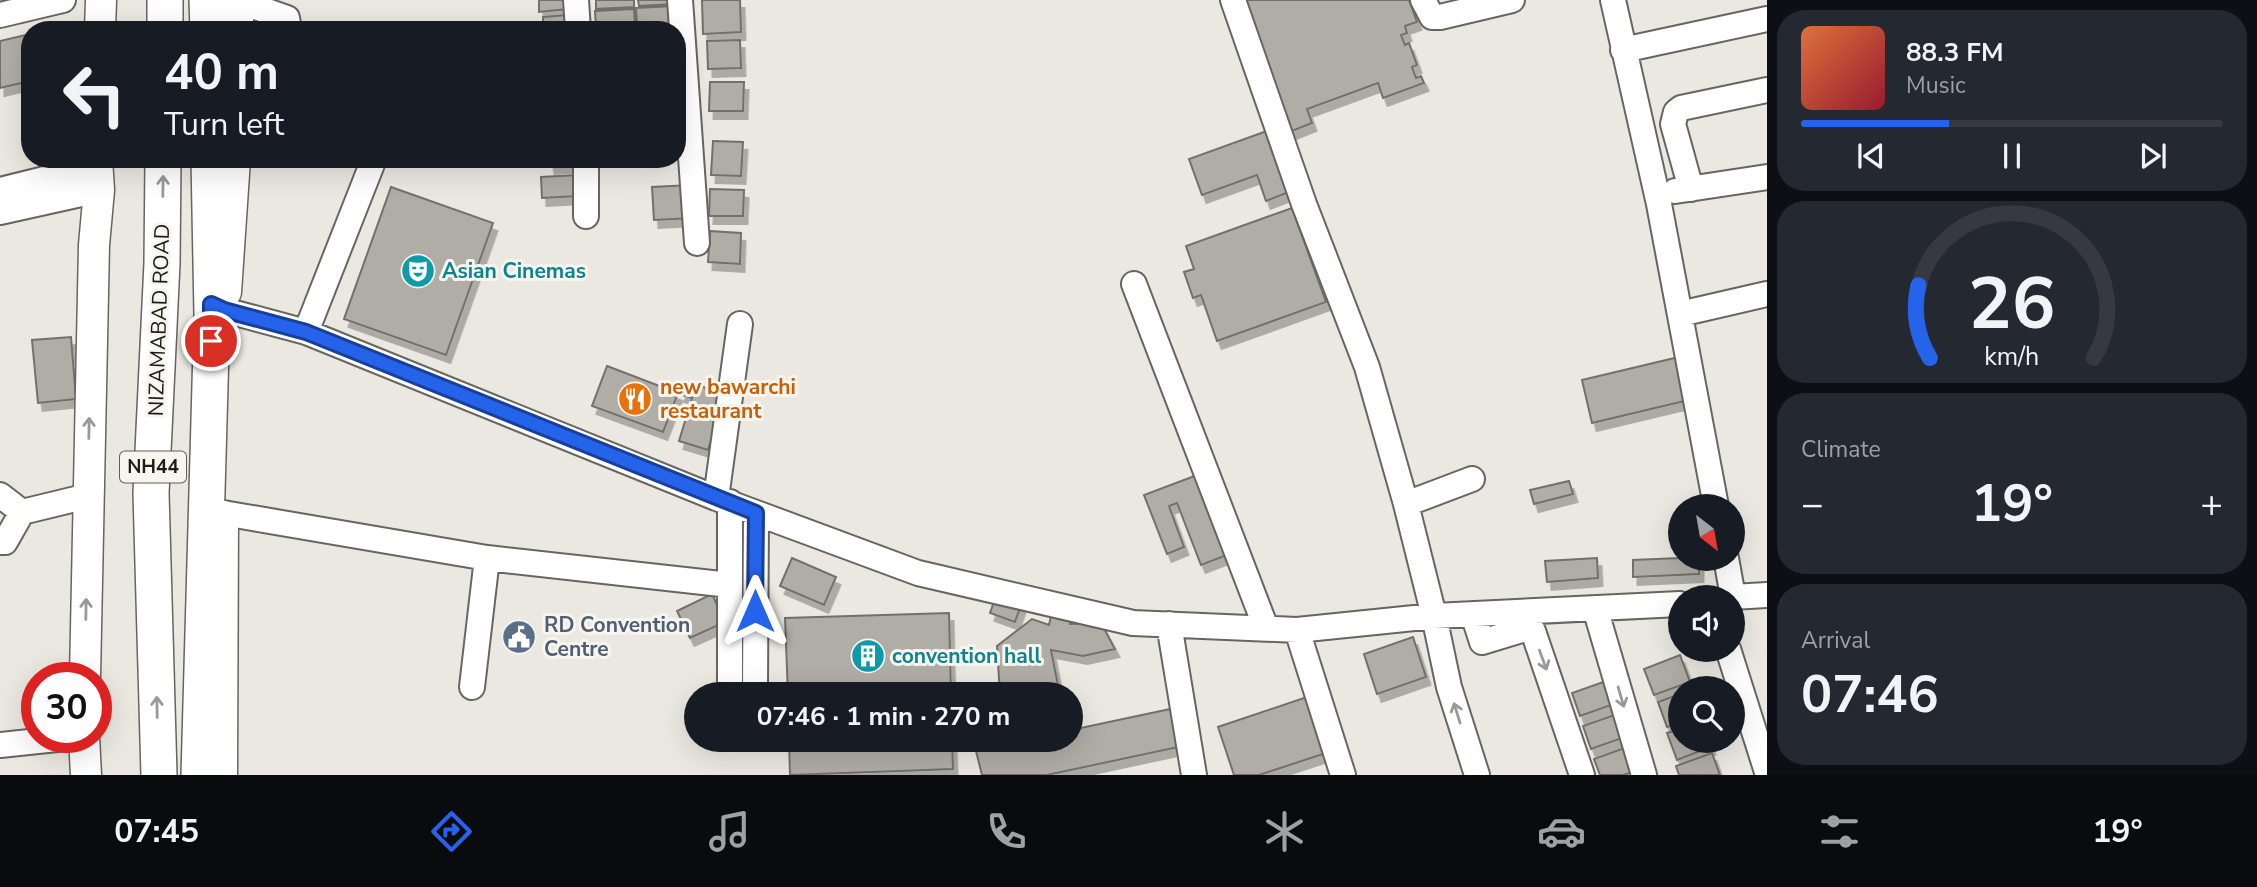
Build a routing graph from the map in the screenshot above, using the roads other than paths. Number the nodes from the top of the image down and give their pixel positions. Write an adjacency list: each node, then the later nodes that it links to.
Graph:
1 (63, 0): 11 (street)
2 (101, 0): 13 (main road)
3 (165, 0): 14 (highway)
4 (576, 0): 17 (street)
5 (680, 0): 18 (street)
6 (1233, 0): 45 (street)
7 (1423, 0): 8 (street)
8 (1512, 0)
9 (1613, 0): 19 (street)
10 (230, 8): 15 (highway); 16 (street)
11 (0, 15)
12 (1767, 19): 19 (street)
13 (100, 21)
14 (165, 21)
15 (217, 21)
16 (288, 21)
17 (577, 21)
18 (681, 21)
19 (1623, 50): 30 (street)
20 (1767, 90): 29 (street)
21 (686, 148): 33 (street)
22 (163, 168): 73 (highway, NIZAMABAD ROAD / NH44, one-way to 22)
23 (210, 168): 36 (highway, NH44)
24 (233, 168): 36 (main road)
25 (370, 168): 39 (street)
26 (586, 168): 32 (street)
27 (97, 172): 31 (street); 43 (main road, one-way to 27)
28 (1767, 177): 29 (street)
29 (1691, 190): 30 (street)
30 (1657, 195): 37 (street)
31 (2, 201)
32 (586, 216)
33 (697, 243)
34 (1134, 284): 59 (street)
35 (1767, 294): 37 (street)
36 (218, 307): 39 (street); 47 (main road); 74 (highway, NH44)
37 (1680, 314): 41 (street)
38 (740, 324): 44 (street)
39 (306, 332): 44 (street)
40 (1472, 478): 45 (street)
41 (1714, 494)
42 (0, 495): 46 (street)
43 (88, 496): 46 (street); 63 (main road, one-way to 43)
44 (723, 500): 48 (street); 51 (street)
45 (1406, 504): 57 (street)
46 (22, 512): 49 (street)
47 (223, 513): 50 (street); 75 (main road)
48 (756, 513): 58 (street); 66 (street)
49 (0, 542)
50 (487, 558): 51 (street); 67 (street)
51 (730, 585): 65 (street)
52 (1767, 595): 53 (street)
53 (1745, 596)
54 (1668, 605): 55 (street)
55 (1595, 608): 56 (street); 80 (street, one-way to 80)
56 (1474, 614): 57 (street); 61 (street)
57 (1434, 616): 60 (street); 62 (street)
58 (1169, 624): 59 (street); 76 (street)
59 (1266, 628): 60 (street)
60 (1297, 630): 77 (street)
61 (1482, 642): 62 (street); 79 (street, one-way to 79)
62 (1443, 657): 78 (street, one-way to 62)
63 (85, 662)
64 (1732, 662): 71 (street)
65 (730, 682)
66 (755, 682)
67 (472, 687)
68 (21, 743): 69 (street)
69 (0, 745)
70 (85, 753): 72 (main road)
71 (1767, 772)
72 (86, 775)
73 (159, 775)
74 (199, 775)
75 (222, 775)
76 (1194, 775)
77 (1343, 775)
78 (1477, 775)
79 (1582, 775)
80 (1644, 775)

